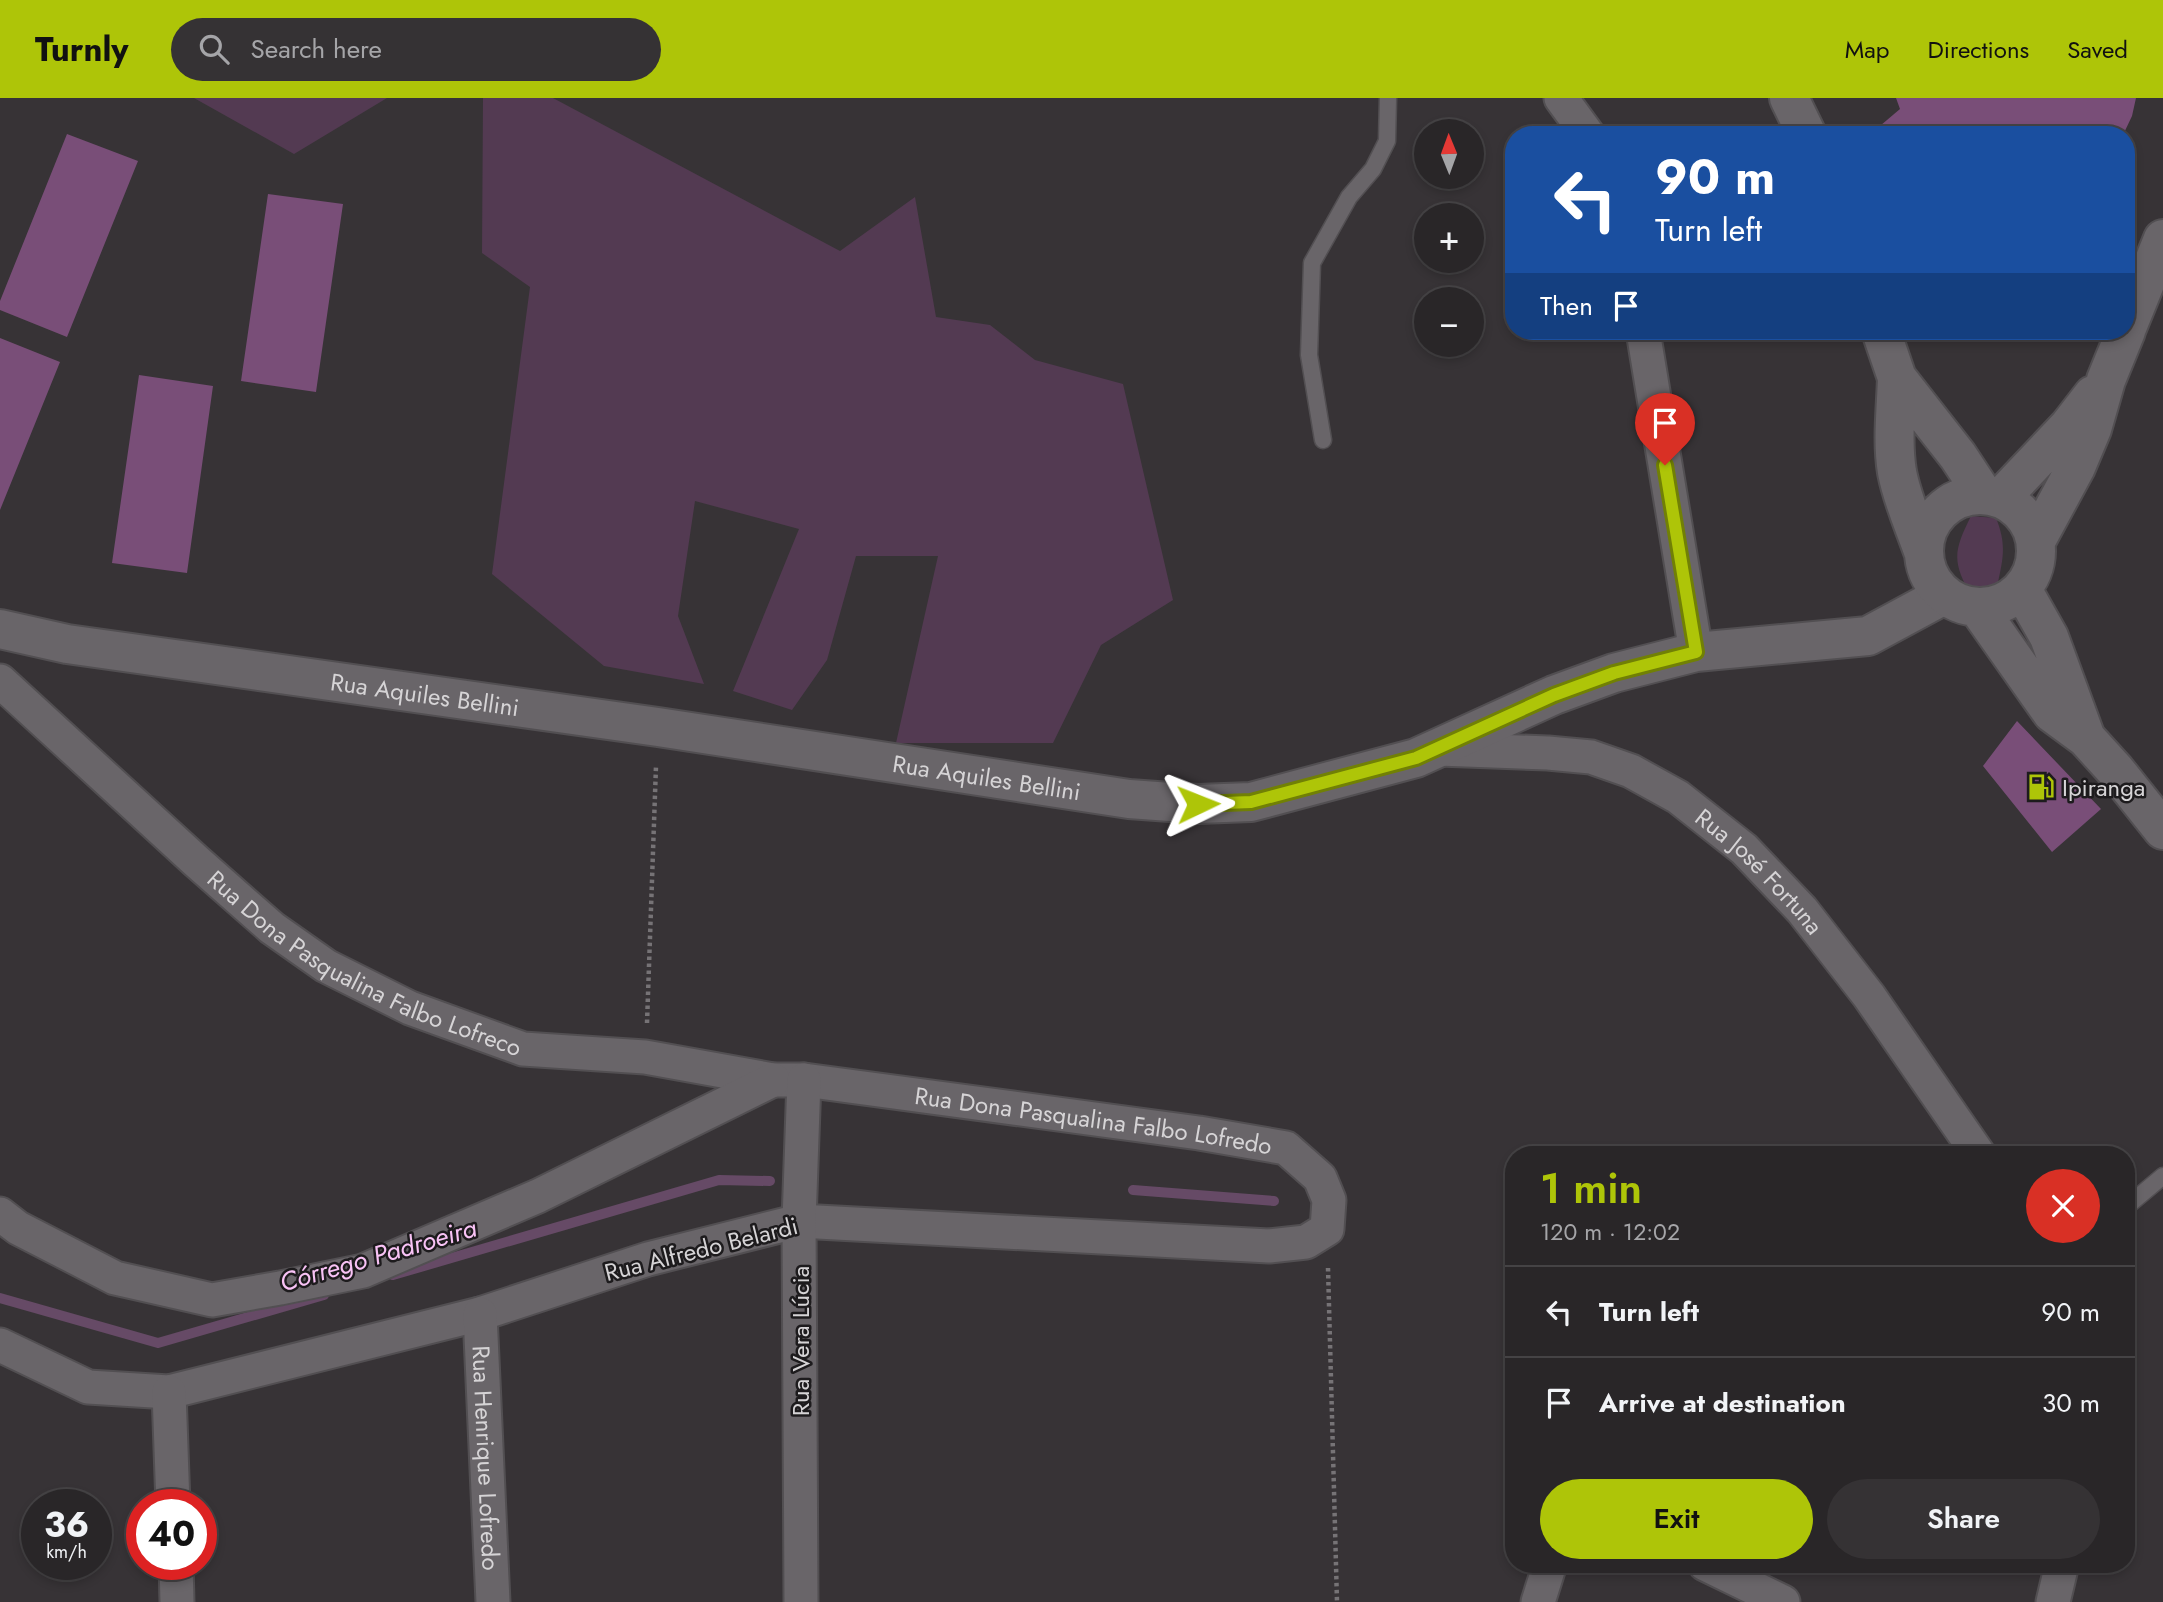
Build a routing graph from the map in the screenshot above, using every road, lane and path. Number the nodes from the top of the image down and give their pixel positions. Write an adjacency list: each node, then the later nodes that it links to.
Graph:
1 (1388, 98): 13 (lane)
2 (1562, 98): 4 (street)
3 (1789, 98): 5 (street)
4 (1582, 126)
5 (1803, 126)
6 (2163, 239): 7 (street)
7 (2135, 308)
8 (1644, 340): 20 (street)
9 (1884, 340): 11 (street)
10 (2122, 340): 12 (street)
11 (1897, 378): 14 (street); 16 (street)
12 (2106, 380): 14 (street); 15 (street)
13 (1323, 440)
14 (1992, 496): 15 (street); 16 (street)
15 (2036, 541): 17 (street)
16 (1923, 551): 18 (street)
17 (2022, 589): 18 (street); 23 (street)
18 (1961, 601): 20 (street, Rua Aquiles Bellini); 23 (street)
19 (1, 638): 22 (street, Rua Aquiles Bellini)
20 (1696, 652): 24 (street, Rua Aquiles Bellini)
21 (0, 681): 26 (street, Rua Dona Pasqualina Falbo Lofreco)
22 (658, 727): 24 (street, Rua Aquiles Bellini); 26 (path)
23 (2086, 738): 25 (street)
24 (1439, 749): 28 (street, Rua José Fortuna)
25 (2163, 830)
26 (645, 1057): 27 (street, Rua Dona Pasqualina Falbo Lofreco)
27 (788, 1080): 31 (street); 32 (street, Rua Vera Lúcia); 33 (street, Rua Dona Pasqualina Falbo Lofredo)
28 (1973, 1146)
29 (2163, 1176): 30 (lane)
30 (2135, 1199)
31 (0, 1214)
32 (799, 1221): 33 (street, Rua Alfredo Belardi); 34 (street, Rua Alfredo Belardi); 44 (street, Rua Vera Lúcia)
33 (1327, 1229): 45 (path)
34 (480, 1314): 36 (street, Rua Alfredo Belardi); 43 (street, Rua Henrique Lofredo)
35 (0, 1345): 36 (street, Rua Alfredo Belardi)
36 (169, 1392): 37 (street)
37 (172, 1489)
38 (1547, 1573): 46 (street)
39 (1723, 1573): 47 (street)
40 (2060, 1573): 48 (street)
41 (176, 1580): 42 (street)
42 (177, 1602)
43 (493, 1602)
44 (801, 1602)
45 (1337, 1602)
46 (1538, 1602)
47 (1783, 1602)
48 (2053, 1602)

